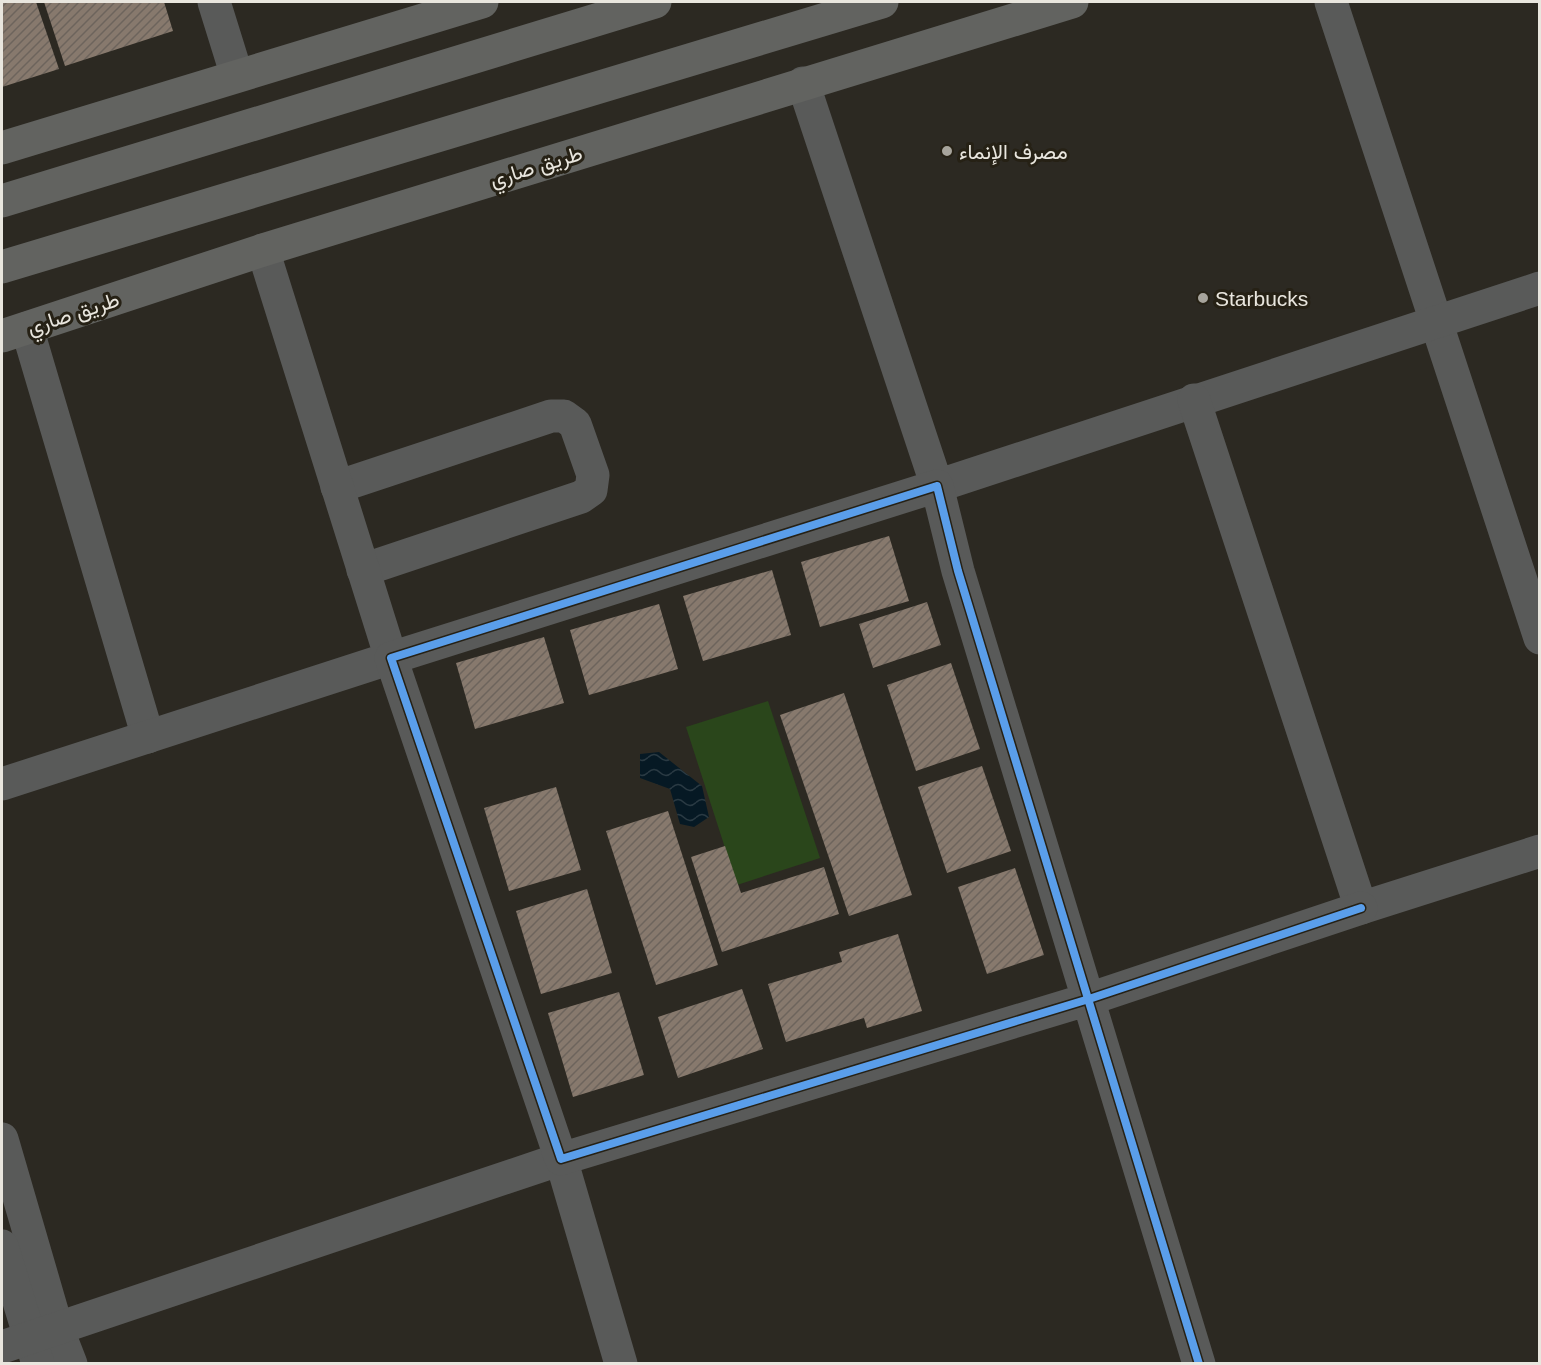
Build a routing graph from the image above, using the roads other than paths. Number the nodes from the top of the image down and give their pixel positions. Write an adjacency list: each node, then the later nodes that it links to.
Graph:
1 (214, 2): 7 (street)
2 (482, 2): 7 (main road)
3 (655, 2): 10 (main road)
4 (882, 2): 12 (main road)
5 (1072, 2): 8 (main road, طريق صاري)
6 (1331, 2): 14 (street)
7 (237, 76): 9 (main road)
8 (803, 83): 11 (main road, طريق صاري); 17 (street)
9 (2, 148)
10 (2, 201)
11 (263, 250): 15 (main road, طريق صاري); 18 (street)
12 (2, 267)
13 (1539, 288): 14 (street)
14 (1436, 321): 16 (street); 20 (street)
15 (14, 332): 22 (street)
16 (1194, 400): 17 (street); 25 (street)
17 (938, 486): 21 (street); 26 (street)
18 (337, 487): 19 (street); 19 (street)
19 (363, 570): 21 (street)
20 (1539, 638)
21 (391, 658): 22 (street); 28 (street)
22 (148, 737): 23 (street)
23 (2, 784)
24 (1539, 851): 25 (street)
25 (1361, 908): 26 (street)
26 (1089, 999): 28 (street); 33 (street)
27 (2, 1139): 30 (street)
28 (561, 1160): 30 (street); 32 (street)
29 (2, 1246): 30 (street)
30 (32, 1344): 31 (street)
31 (71, 1364)
32 (621, 1364)
33 (1199, 1364)

